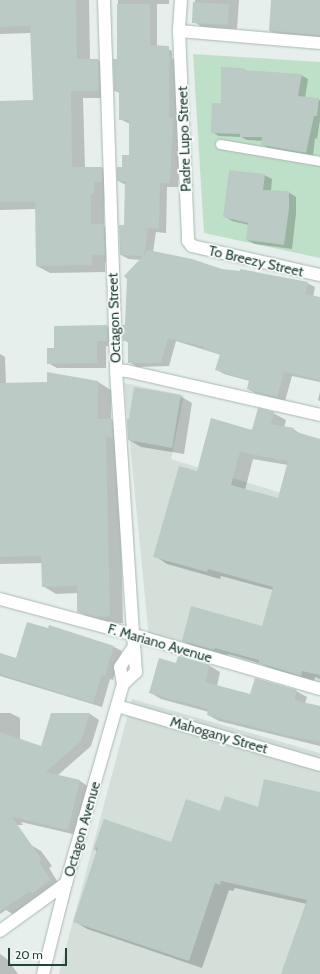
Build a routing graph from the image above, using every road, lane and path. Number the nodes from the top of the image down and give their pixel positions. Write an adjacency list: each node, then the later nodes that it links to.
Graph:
1 (104, 0): 9 (street, Octagon Street)
2 (181, 0): 3 (street, Padre Lupo Street)
3 (179, 31): 4 (street); 7 (street, Padre Lupo Street)
4 (320, 43)
5 (220, 144): 6 (lane)
6 (320, 161)
7 (192, 246): 8 (street, To Breezy Street)
8 (320, 275)
9 (116, 370): 10 (street); 12 (street, Octagon Street)
10 (320, 415)
11 (0, 599): 12 (street, F. Mariano Avenue)
12 (134, 640): 13 (street, F. Mariano Avenue); 14 (street, Octagon Avenue)
13 (320, 689)
14 (117, 706): 15 (street, Mahogany Street); 16 (street, Octagon Avenue)
15 (320, 764)
16 (66, 884): 17 (street); 18 (street, Octagon Avenue)
17 (0, 931)
18 (43, 974)

